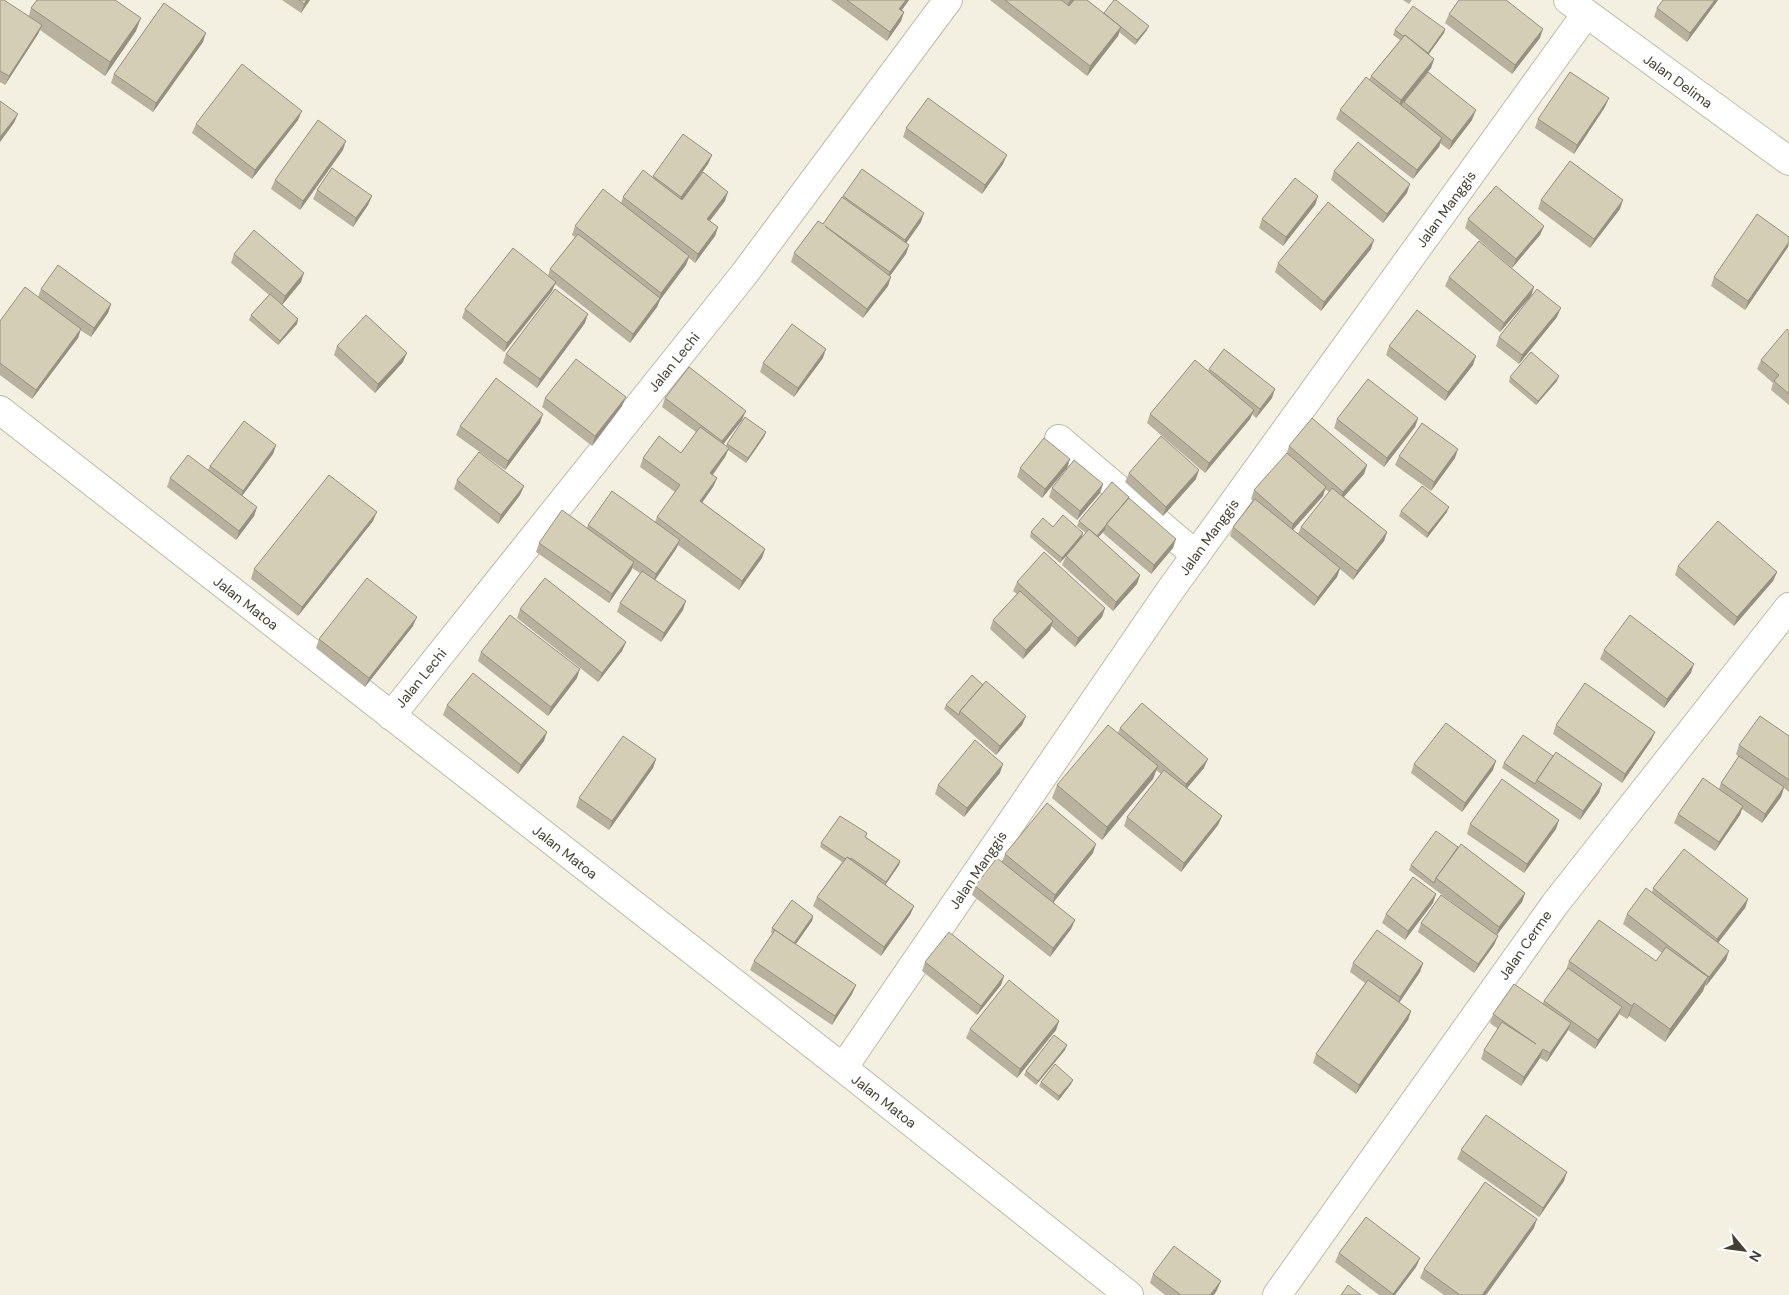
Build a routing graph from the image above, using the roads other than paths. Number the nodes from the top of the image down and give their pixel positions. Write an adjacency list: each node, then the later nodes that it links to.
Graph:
1 (948, 0): 8 (street, Jalan Lechi)
2 (1577, 7): 3 (street, Jalan Delima); 6 (street, Jalan Manggis)
3 (1789, 161)
4 (0, 410): 8 (street, Jalan Matoa)
5 (1059, 439): 6 (street)
6 (1196, 555): 9 (street, Jalan Manggis)
7 (1789, 607): 11 (street, Jalan Cerme)
8 (390, 716): 9 (street, Jalan Matoa)
9 (843, 1068): 10 (street, Jalan Matoa)
10 (1129, 1295)
11 (1277, 1295)

